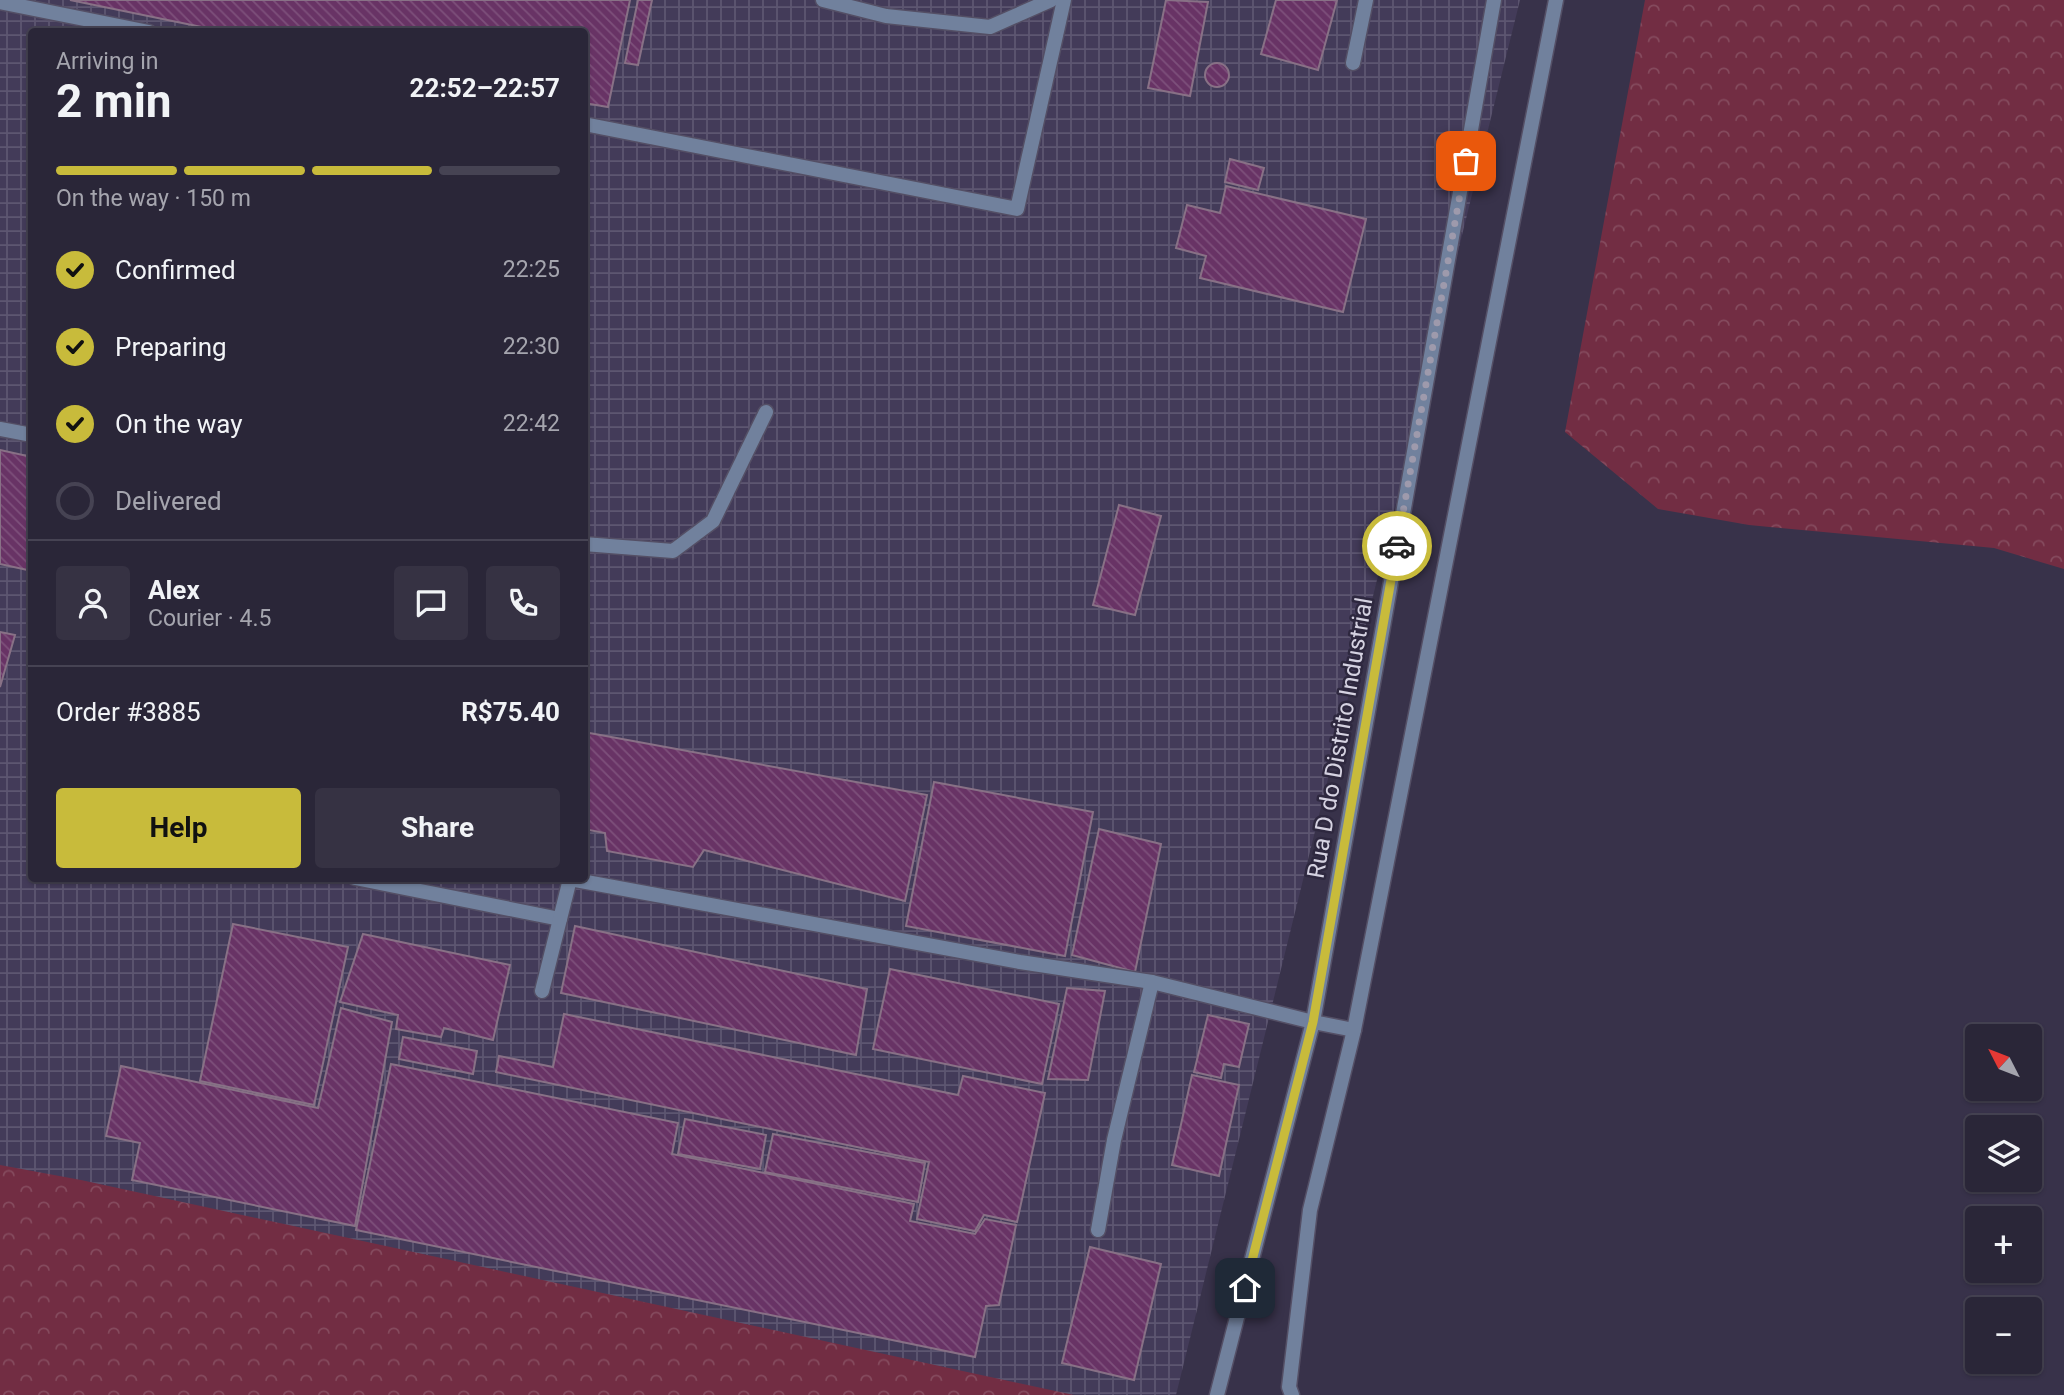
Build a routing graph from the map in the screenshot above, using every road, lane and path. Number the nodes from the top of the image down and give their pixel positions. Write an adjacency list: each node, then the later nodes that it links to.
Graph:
1 (823, 0): 2 (street)
2 (1051, 0)
3 (1063, 0): 10 (street)
4 (1366, 0): 9 (street)
5 (1494, 0): 21 (street, Rua D do Distrito Industrial)
6 (1556, 0): 22 (street)
7 (0, 2): 8 (street)
8 (129, 28)
9 (1353, 63)
10 (588, 125)
11 (766, 412): 14 (street)
12 (0, 429): 13 (street)
13 (28, 434)
14 (588, 544)
15 (588, 881): 19 (street)
16 (375, 882): 18 (street)
17 (569, 882): 18 (street)
18 (560, 919): 20 (street)
19 (1152, 982): 21 (street); 23 (street)
20 (542, 991)
21 (1313, 1022): 22 (street); 24 (street, Rua D do Distrito Industrial)
22 (1354, 1030): 25 (street)
23 (1098, 1230)
24 (1217, 1395)
25 (1292, 1395)

